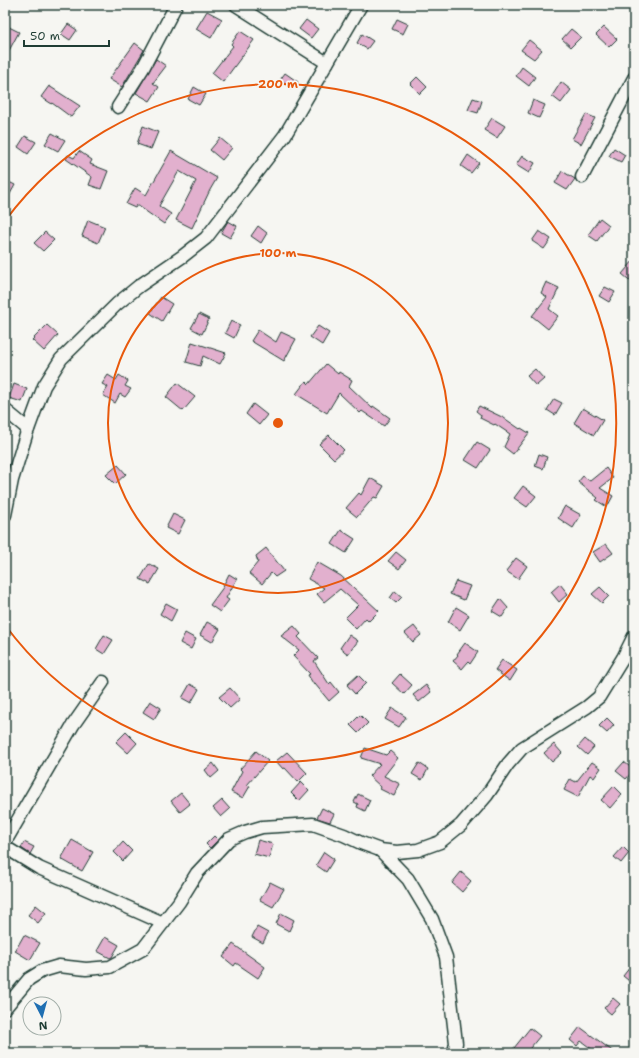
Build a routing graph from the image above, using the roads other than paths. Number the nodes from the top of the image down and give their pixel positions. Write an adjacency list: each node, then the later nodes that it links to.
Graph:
1 (176, 5): 6 (street)
2 (236, 5): 4 (street)
3 (361, 5): 4 (street)
4 (327, 64): 9 (street)
5 (634, 78): 7 (street)
6 (118, 107)
7 (582, 177)
8 (5, 410): 9 (street)
9 (28, 429): 10 (street)
10 (5, 515)
11 (634, 636): 12 (street)
12 (629, 661): 16 (street)
13 (103, 682): 14 (street)
14 (5, 842)
15 (5, 847): 17 (street)
16 (380, 850): 17 (street); 19 (street)
17 (163, 923): 18 (street)
18 (5, 1008)
19 (454, 1053)

